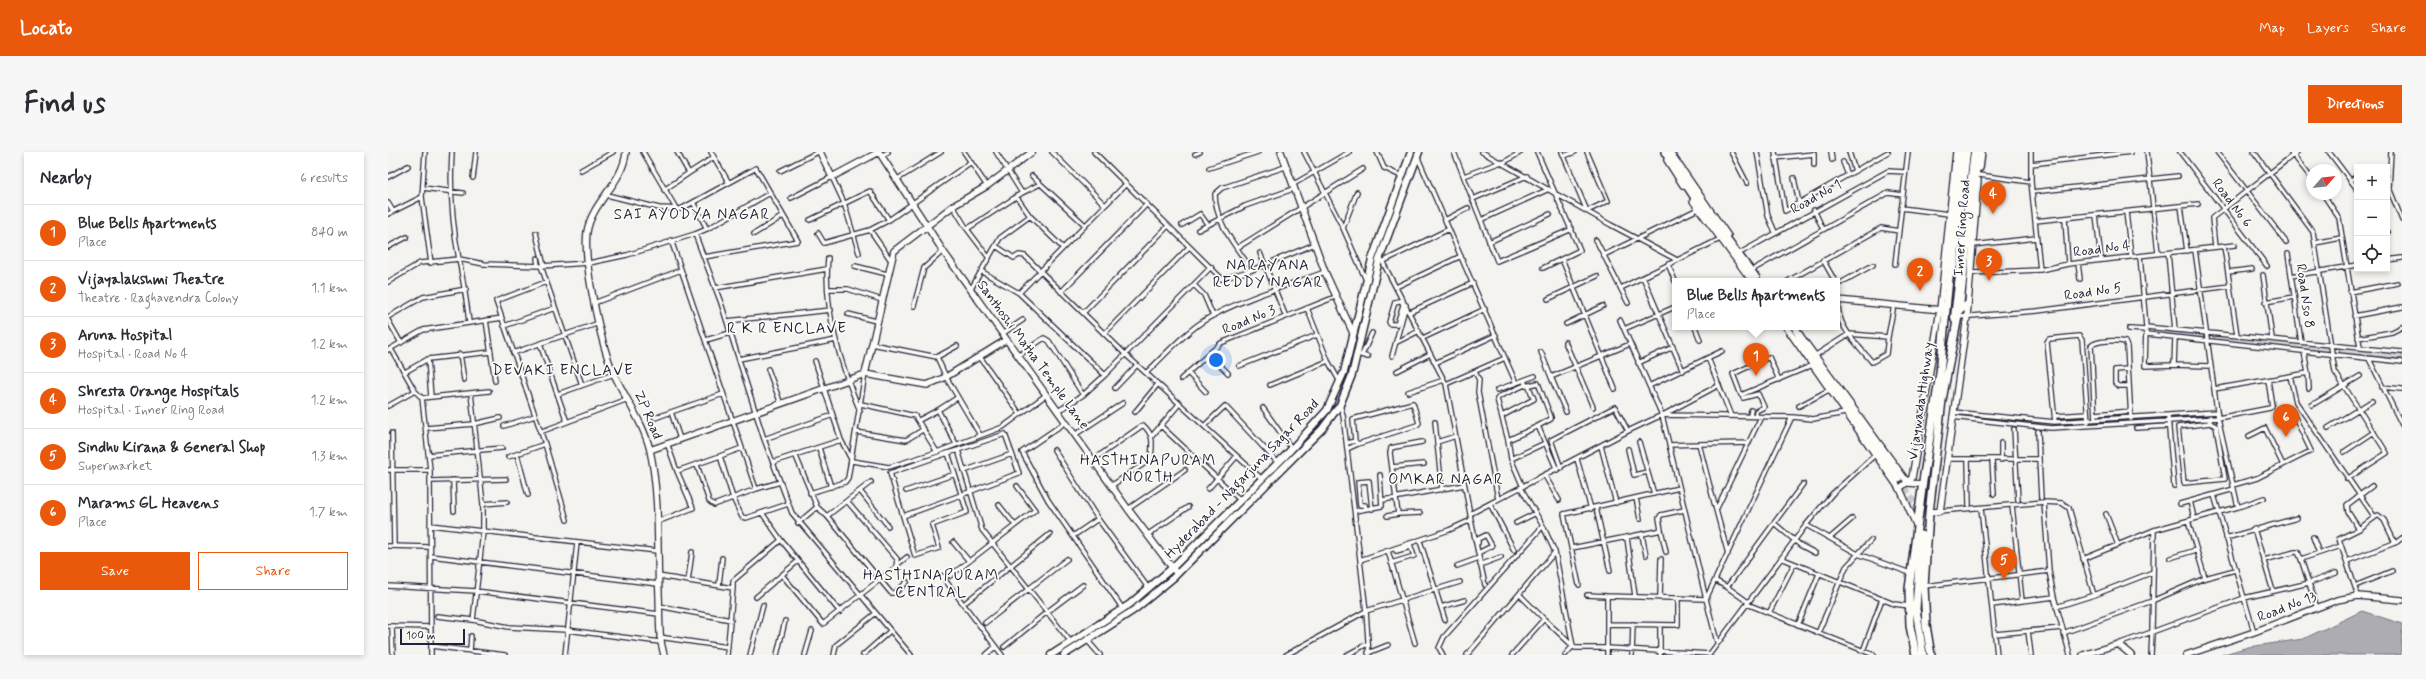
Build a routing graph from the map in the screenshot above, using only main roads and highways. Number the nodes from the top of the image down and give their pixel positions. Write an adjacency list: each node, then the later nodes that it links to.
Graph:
1 (1411, 152): 16 (main road, Hyderabad - Nagarjuna Sagar Road)
2 (1665, 152): 8 (highway)
3 (1961, 152): 9 (highway)
4 (1967, 152): 9 (main road, Vijaywada Highway)
5 (1974, 152): 11 (main road, Vijaywada Highway)
6 (1978, 152): 11 (highway)
7 (1418, 154): 15 (main road, Hyderabad - Nagarjuna Sagar Road)
8 (1752, 278)
9 (1948, 285): 17 (highway, Vijaywada Highway)
10 (1967, 305): 11 (highway)
11 (1958, 317): 19 (highway, Vijaywada Highway)
12 (1796, 330): 13 (highway)
13 (1898, 479)
14 (1921, 535): 18 (highway)
15 (1066, 654)
16 (1052, 655)
17 (1916, 655)
18 (1923, 655)
19 (1931, 655)

